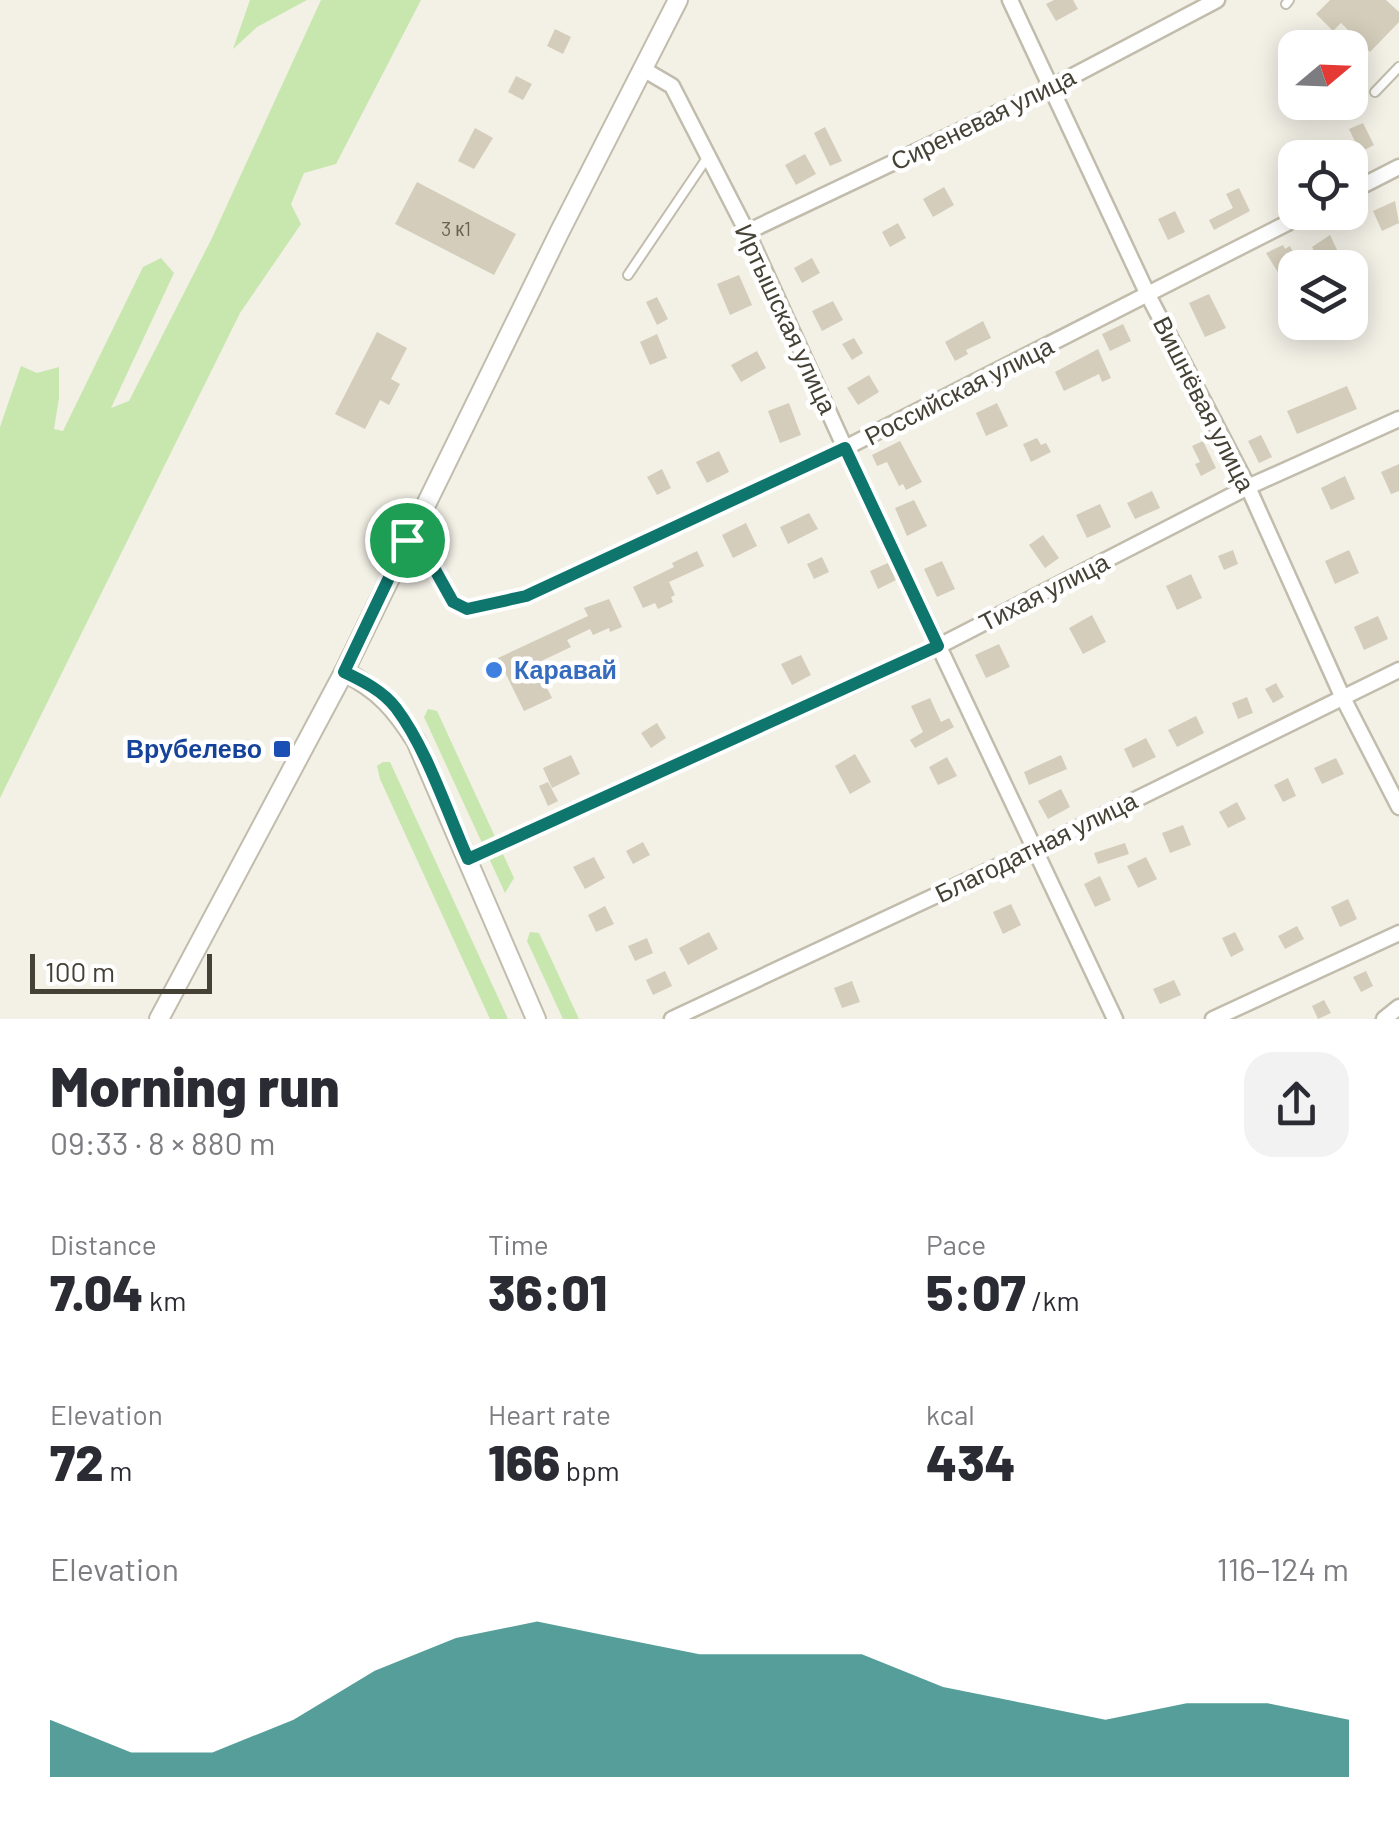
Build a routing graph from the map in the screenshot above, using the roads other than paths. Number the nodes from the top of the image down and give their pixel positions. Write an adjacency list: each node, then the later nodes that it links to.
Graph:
1 (678, 0): 5 (street)
2 (1010, 0): 6 (street, Вишнёвая улица)
3 (1216, 0): 6 (street, Сиреневая улица)
4 (1399, 66): 7 (lane)
5 (643, 68): 8 (street, Иртышская улица); 18 (street)
6 (1050, 88): 12 (street, Сиреневая улица); 14 (street, Вишнёвая улица)
7 (1376, 92)
8 (706, 158): 12 (street, Иртышская улица); 13 (lane)
9 (1399, 167): 10 (street)
10 (1368, 183)
11 (1278, 228): 14 (street, Российская улица)
12 (747, 232): 16 (street, Иртышская улица)
13 (628, 275)
14 (1148, 295): 16 (street, Российская улица); 17 (street, Вишнёвая улица)
15 (1399, 420): 17 (street, Тихая улица)
16 (845, 448): 18 (street, Российская улица); 19 (street, Иртышская улица)
17 (1248, 487): 19 (street, Тихая улица); 22 (street, Вишнёвая улица)
18 (407, 540): 21 (street)
19 (938, 646): 24 (street, Иртышская улица); 25 (street, Тихая улица)
20 (1399, 670): 22 (street, Благодатная улица)
21 (344, 672): 25 (street); 28 (street)
22 (1342, 696): 23 (street, Вишнёвая улица); 24 (street, Благодатная улица)
23 (1399, 807)
24 (1034, 849): 30 (street, Благодатная улица); 31 (street, Иртышская улица)
25 (468, 859): 29 (street)
26 (1399, 933): 32 (street)
27 (1399, 1007): 33 (street)
28 (160, 1019)
29 (536, 1019)
30 (672, 1019)
31 (1115, 1019)
32 (1213, 1019)
33 (1384, 1019)

